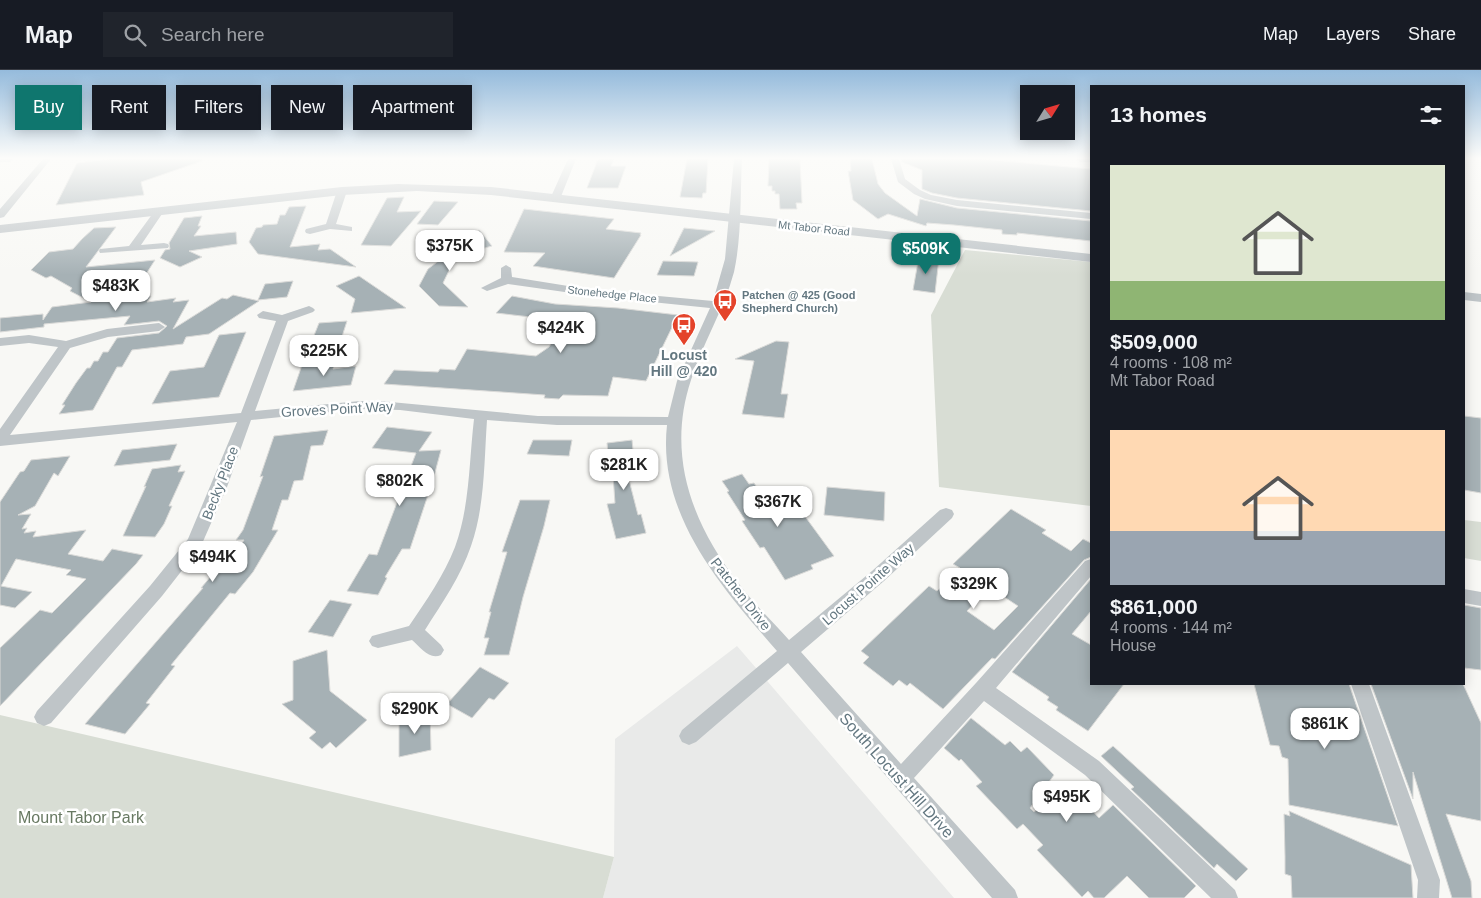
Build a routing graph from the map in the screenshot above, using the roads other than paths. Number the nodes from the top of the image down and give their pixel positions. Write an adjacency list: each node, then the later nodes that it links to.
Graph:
1 (15, 198): 9 (street)
2 (281, 198): 8 (street, Mt Tabor Road)
3 (340, 198): 12 (street)
4 (542, 198): 7 (street, Mt Tabor Road)
5 (735, 198): 11 (street, Patchen Drive)
6 (931, 198): 10 (street)
7 (555, 199): 11 (street, Mt Tabor Road)
8 (159, 211): 13 (street, Mt Tabor Road); 17 (street)
9 (0, 215)
10 (1090, 216)
11 (734, 219): 19 (street, Mt Tabor Road); 23 (street, Patchen Drive)
12 (330, 226): 14 (street); 15 (street)
13 (0, 229)
14 (348, 229)
15 (310, 232)
16 (164, 246): 17 (street)
17 (133, 248): 18 (street)
18 (104, 251)
19 (1090, 258)
20 (487, 288): 23 (street, Stonehedge Place)
21 (1465, 296): 22 (street)
22 (1481, 298)
23 (718, 305): 32 (street, Patchen Drive)
24 (309, 310): 26 (street)
25 (263, 315): 26 (street)
26 (284, 319): 31 (street, Becky Place)
27 (159, 327): 29 (street)
28 (0, 342): 29 (street)
29 (66, 344): 33 (street)
30 (481, 415): 31 (street, Groves Point Way); 32 (street, Groves Point Way); 38 (street)
31 (245, 416): 33 (street, Groves Point Way); 44 (street, Becky Place)
32 (674, 421): 41 (street, Patchen Drive)
33 (0, 440)
34 (946, 514): 41 (street, Locust Pointe Way)
35 (1090, 566): 43 (street)
36 (1465, 596): 37 (street)
37 (1481, 599)
38 (415, 632): 39 (street); 40 (street)
39 (378, 641)
40 (435, 650)
41 (788, 652): 45 (street, Locust Pointe Way); 46 (street, South Locust Hill Drive)
42 (1360, 685): 49 (street)
43 (983, 689): 46 (street); 48 (street)
44 (44, 716)
45 (689, 736)
46 (900, 778): 47 (street, South Locust Hill Drive)
47 (1007, 898)
48 (1227, 898)
49 (1428, 898)

